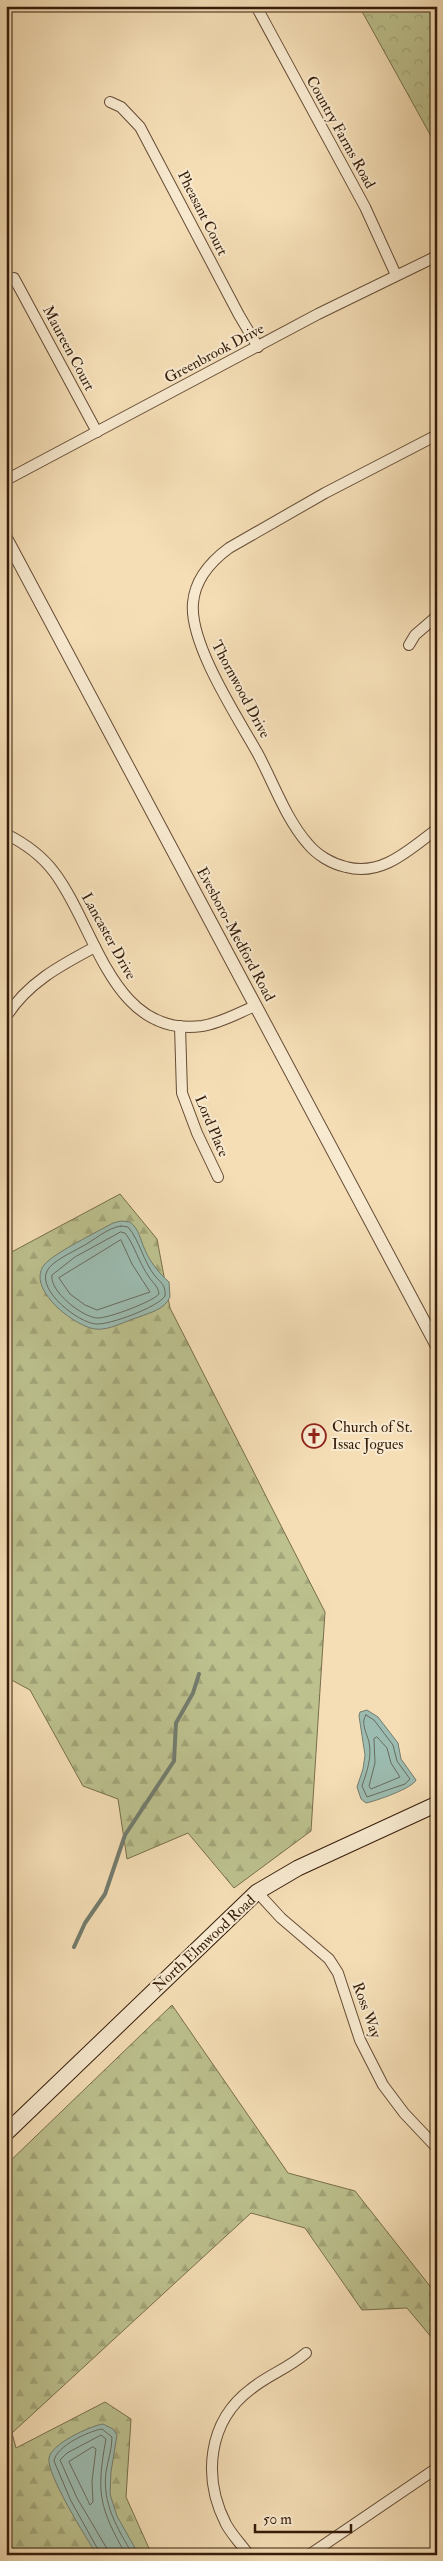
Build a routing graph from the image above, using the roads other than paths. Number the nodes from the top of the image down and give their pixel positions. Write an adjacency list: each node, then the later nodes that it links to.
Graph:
1 (256, 6): 4 (street, Country Farms Road)
2 (110, 102): 6 (street, Pheasant Court)
3 (437, 256): 4 (street, Greenbrook Drive)
4 (396, 275): 6 (street, Greenbrook Drive)
5 (14, 278): 7 (street, Maureen Court)
6 (258, 347): 7 (street, Greenbrook Drive)
7 (97, 432): 9 (street, Greenbrook Drive)
8 (437, 435): 13 (street, Thornwood Drive)
9 (6, 480)
10 (6, 538): 16 (street, Evesboro-Medford Road)
11 (437, 616): 12 (street)
12 (409, 645)
13 (437, 829)
14 (6, 834): 15 (street, Lancaster Drive)
15 (95, 947): 17 (street); 18 (street, Lancaster Drive)
16 (255, 1006): 18 (street, Lancaster Drive); 20 (street, Evesboro-Medford Road)
17 (6, 1017)
18 (180, 1026): 19 (street, Lord Place)
19 (218, 1177)
20 (437, 1346)
21 (437, 1804): 22 (main road, North Elmwood Road)
22 (258, 1892): 23 (main road, North Elmwood Road); 24 (street, Ross Way)
23 (6, 2133)
24 (437, 2148)
25 (306, 2353): 27 (street)
26 (437, 2468): 28 (street)
27 (249, 2555)
28 (309, 2555)

